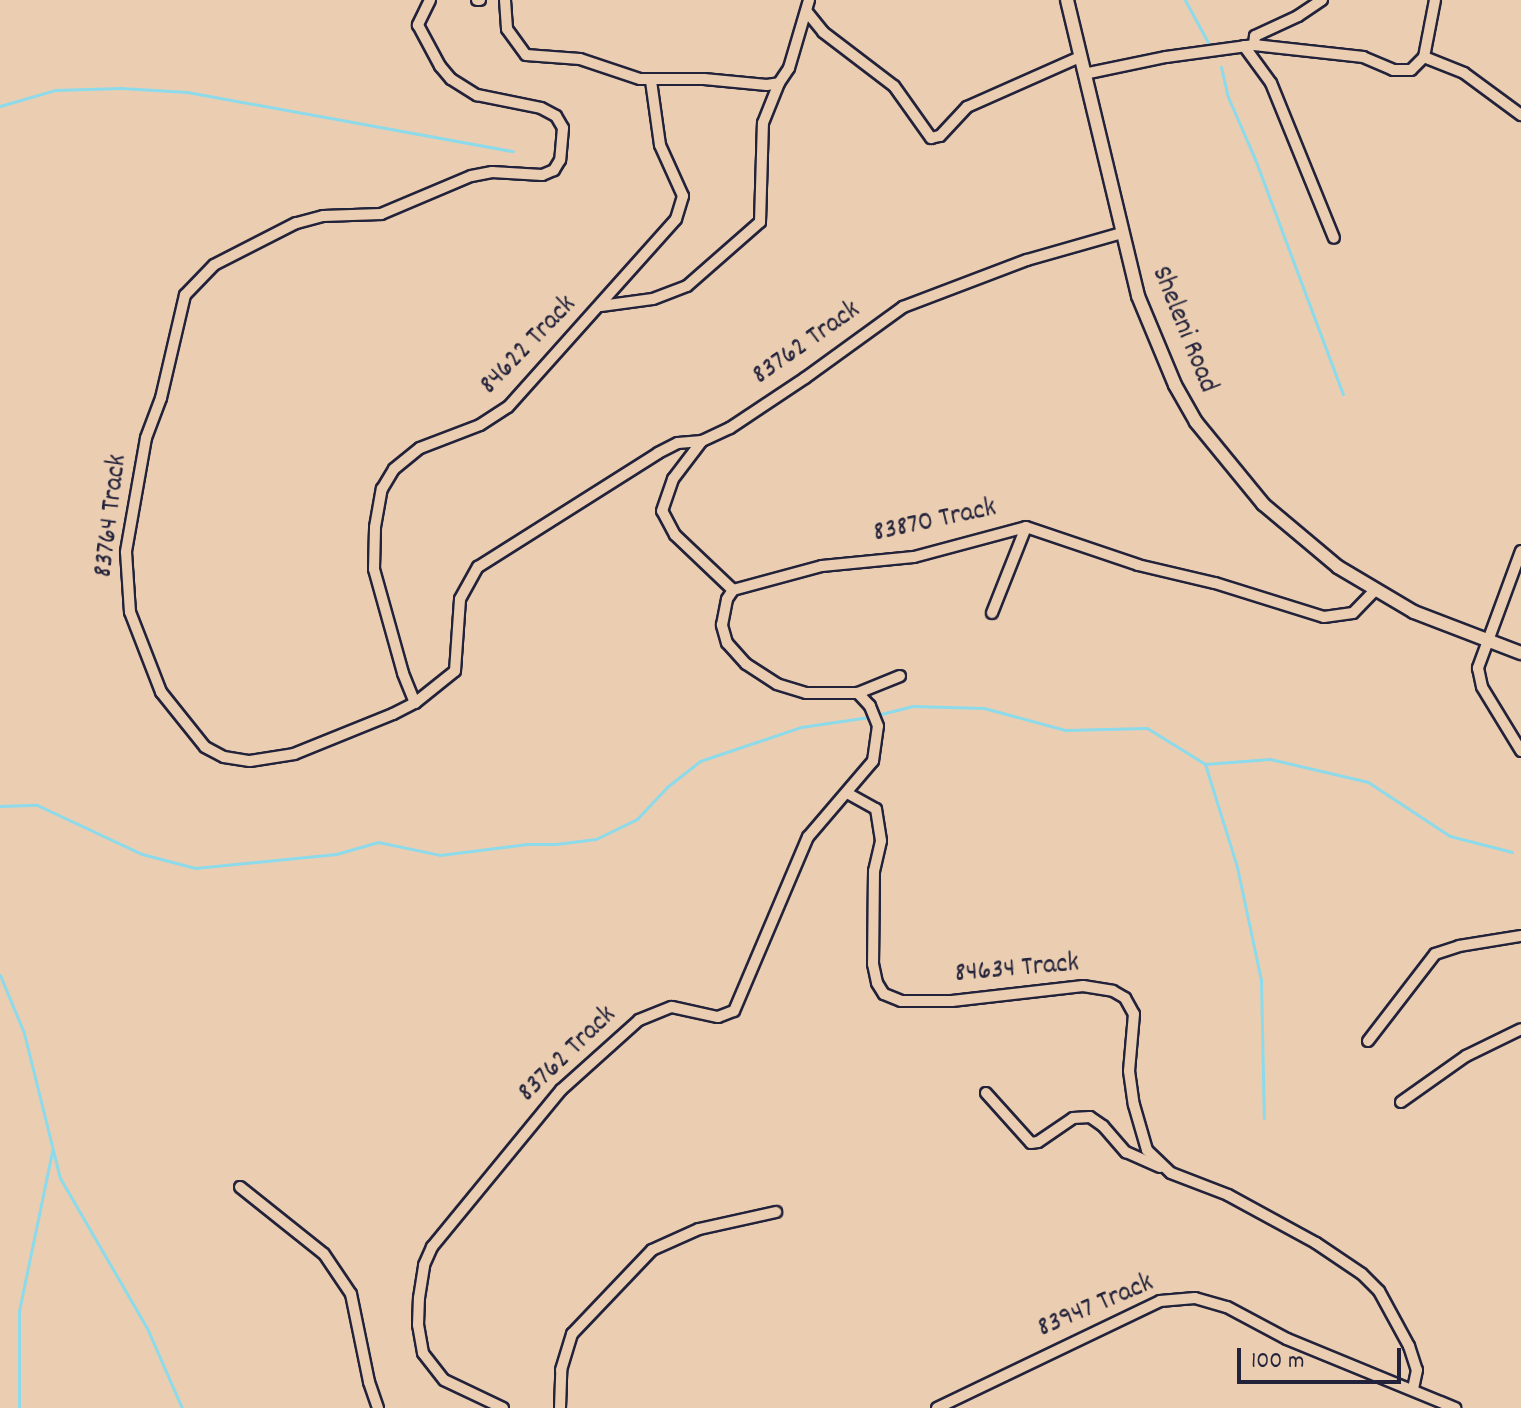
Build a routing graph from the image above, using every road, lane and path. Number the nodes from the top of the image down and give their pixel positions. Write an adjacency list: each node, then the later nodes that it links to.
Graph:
1 (430, 0): 27 (street, 83764 Track)
2 (505, 0): 11 (street)
3 (1067, 0): 8 (street, Sheleni Road)
4 (1322, 0): 7 (street)
5 (1435, 0): 9 (street)
6 (808, 6): 8 (street); 12 (street)
7 (1251, 42): 9 (street); 10 (street); 15 (street)
8 (1080, 57): 10 (street, Sheleni Road)
9 (1424, 57): 13 (street)
10 (1084, 74): 14 (street, Sheleni Road)
11 (651, 81): 12 (street); 16 (street, 84622 Track)
12 (779, 83): 16 (street)
13 (1521, 115)
14 (1122, 233): 17 (street, 83762 Track); 21 (street, Sheleni Road)
15 (1334, 238)
16 (601, 306): 27 (street, 84622 Track)
17 (702, 441): 20 (street, 83762 Track); 27 (street, 83764 Track)
18 (1026, 527): 20 (street, 83870 Track); 21 (street, 83870 Track); 22 (street)
19 (1521, 551): 23 (street)
20 (733, 590): 26 (street)
21 (1375, 590): 23 (street, Sheleni Road)
22 (992, 613)
23 (1486, 640): 24 (street, Sheleni Road); 28 (street)
24 (1521, 653)
25 (900, 676): 26 (street)
26 (858, 693): 29 (street, 83762 Track)
27 (415, 703)
28 (1521, 751)
29 (847, 793): 35 (street, 84634 Track); 40 (street, 83762 Track)
30 (1521, 936): 32 (street)
31 (1521, 1029): 34 (street)
32 (1368, 1041)
33 (986, 1093): 35 (street)
34 (1401, 1102)
35 (1162, 1167): 38 (street)
36 (240, 1187): 39 (street)
37 (776, 1212): 41 (street)
38 (1413, 1389): 42 (street, 83947 Track); 43 (street, 83947 Track)
39 (378, 1408)
40 (503, 1408)
41 (560, 1408)
42 (937, 1408)
43 (1455, 1408)

